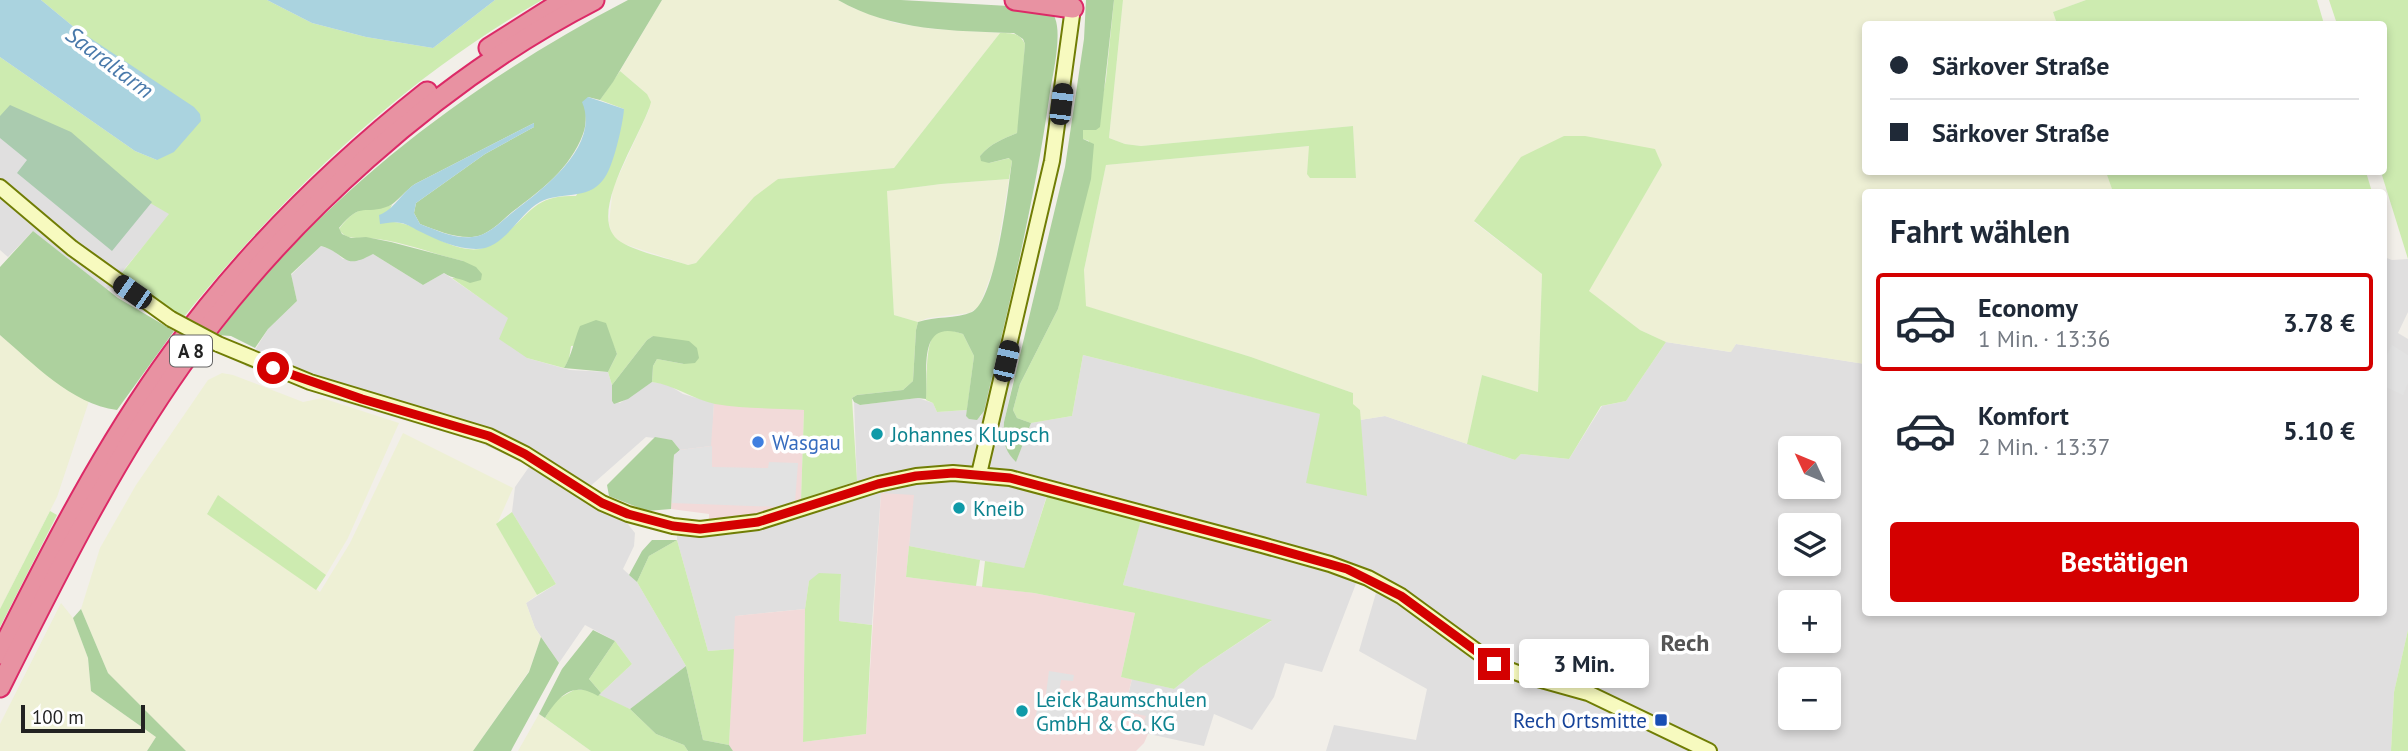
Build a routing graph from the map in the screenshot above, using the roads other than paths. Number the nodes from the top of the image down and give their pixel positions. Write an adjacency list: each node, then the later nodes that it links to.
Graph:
1 (565, 0): 7 (highway, A 8)
2 (594, 0): 8 (highway, A 8)
3 (1015, 0): 4 (highway)
4 (1072, 4): 6 (main road)
5 (0, 187): 6 (main road, bridge)
6 (979, 474): 9 (main road)
7 (0, 654)
8 (0, 687)
9 (1709, 751)

